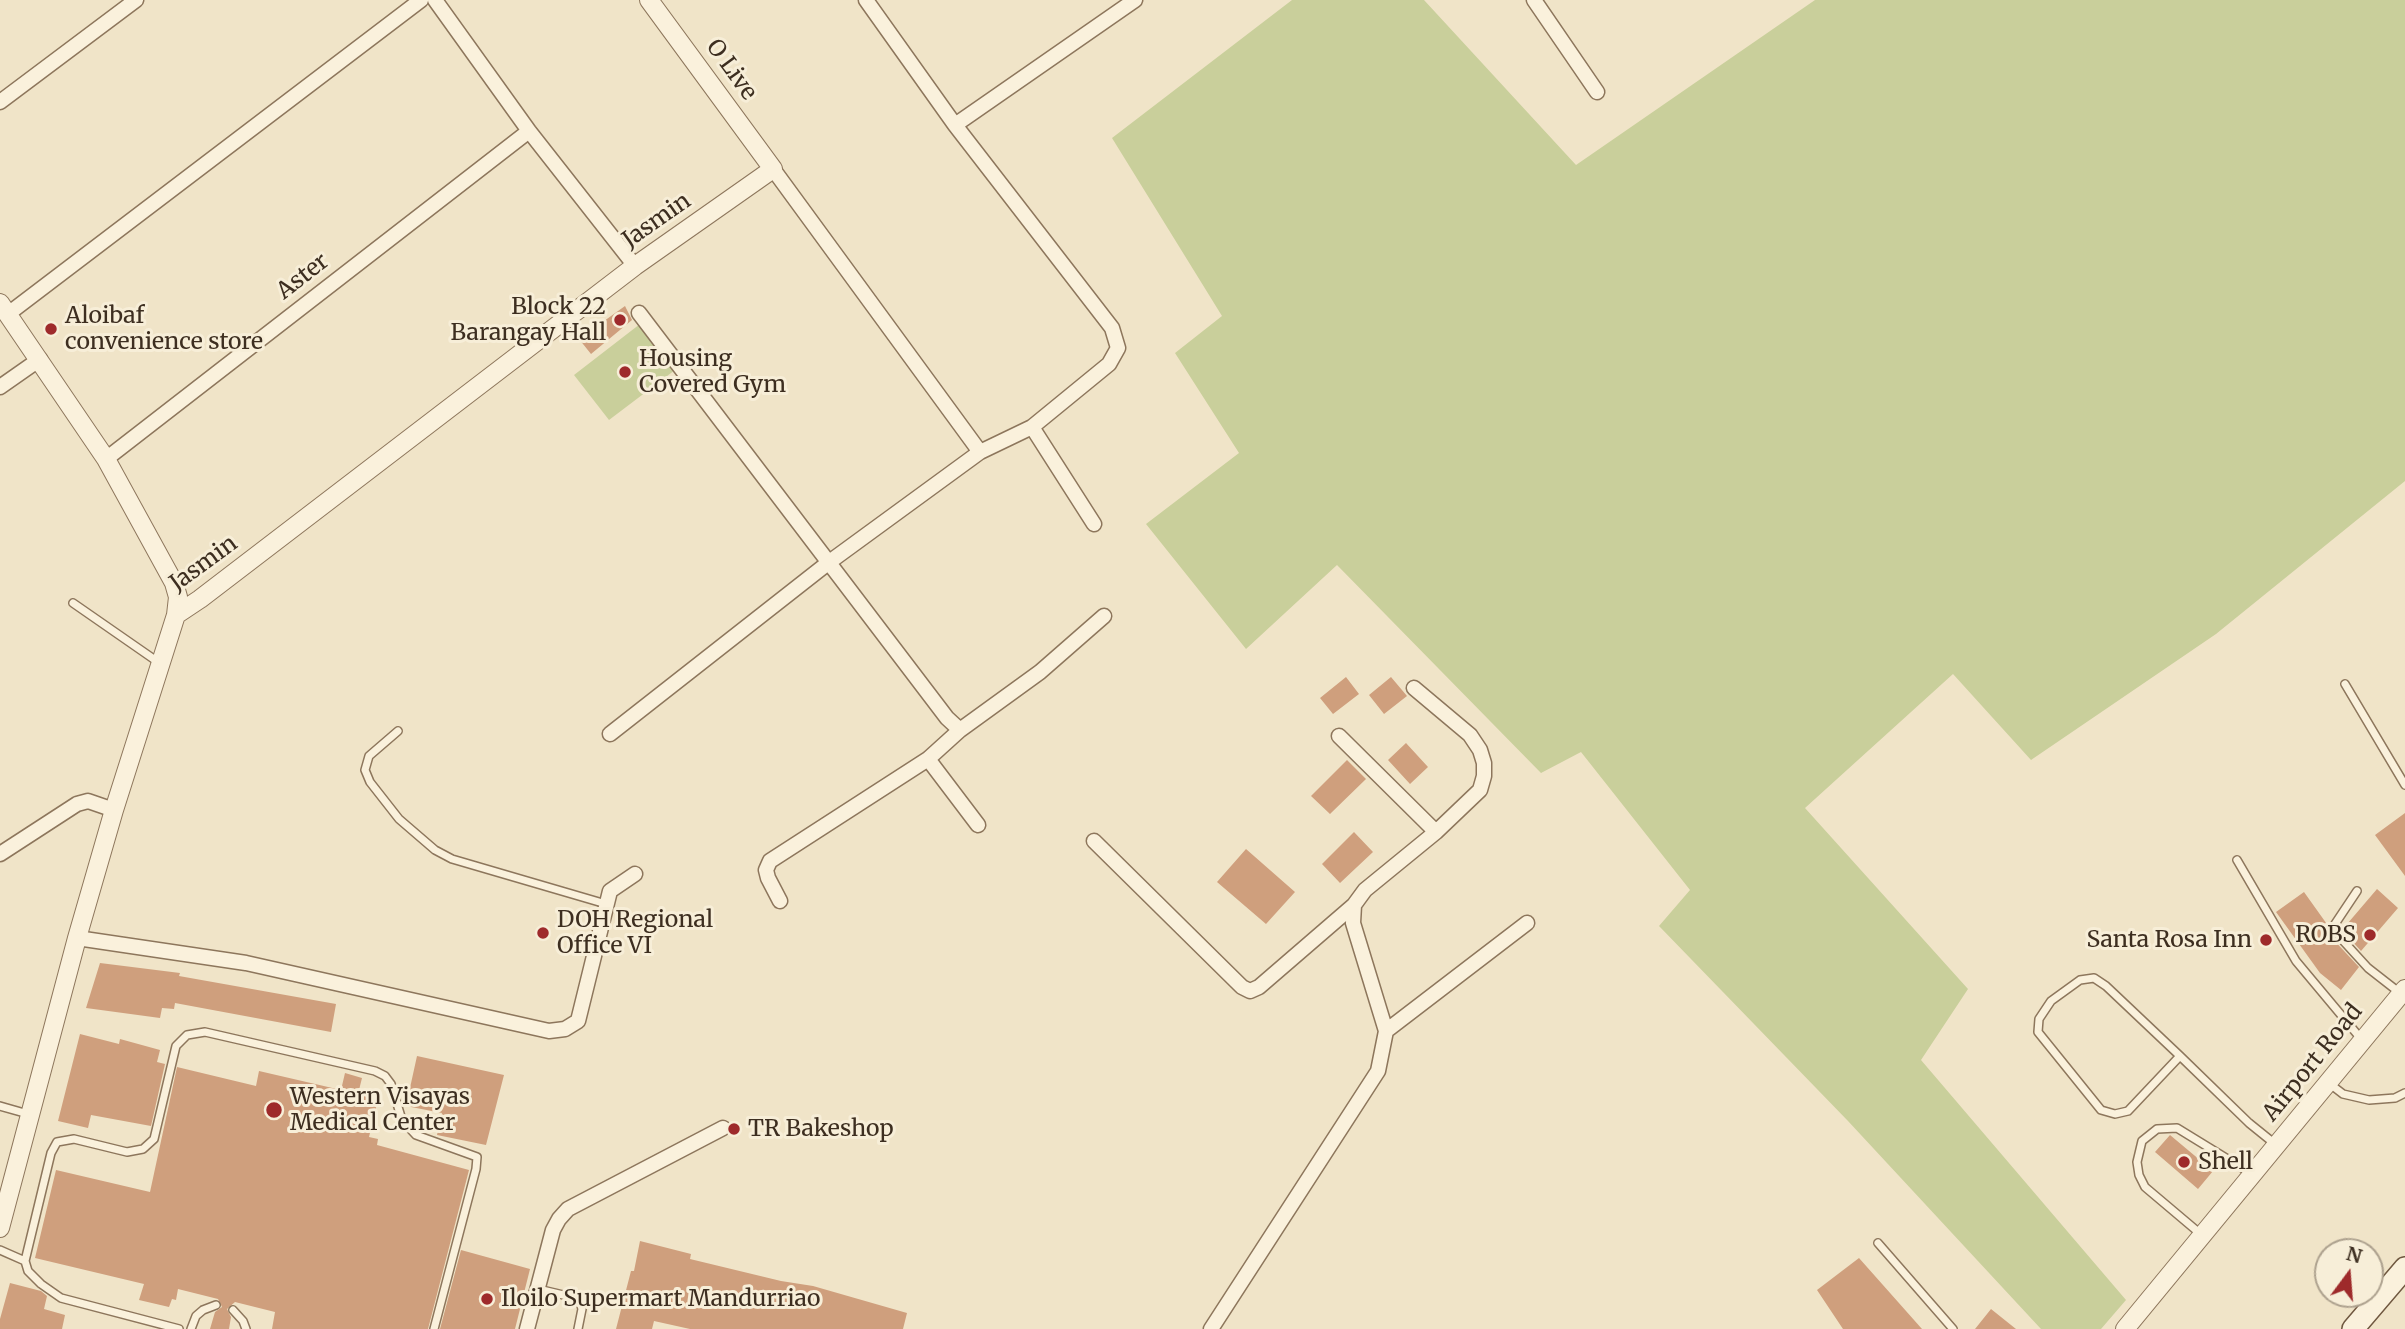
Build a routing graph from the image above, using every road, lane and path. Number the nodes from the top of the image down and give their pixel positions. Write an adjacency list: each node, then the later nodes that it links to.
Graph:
1 (136, 0): 9 (street)
2 (421, 0): 14 (street)
3 (435, 0): 11 (street)
4 (649, 0): 12 (street, O Live)
5 (866, 0): 10 (street)
6 (1135, 0): 10 (street)
7 (1534, 0): 8 (street)
8 (1597, 92)
9 (0, 102)
10 (955, 125): 18 (street)
11 (529, 131): 13 (street); 20 (street, Aster)
12 (773, 169): 13 (street, Jasmin); 19 (street)
13 (635, 266): 24 (street, Jasmin)
14 (4, 308): 16 (street)
15 (639, 313): 22 (street)
16 (40, 359): 17 (street); 20 (street)
17 (0, 387)
18 (1032, 427): 19 (street); 21 (street)
19 (980, 452): 22 (street)
20 (106, 459): 24 (street)
21 (1094, 524)
22 (828, 563): 29 (street); 31 (street)
23 (73, 603): 26 (lane)
24 (176, 615): 26 (street, Jasmin)
25 (1104, 616): 29 (street)
26 (159, 663): 35 (street, Jasmin)
27 (2345, 684): 34 (lane)
28 (1413, 688): 37 (street)
29 (960, 730): 33 (street)
30 (398, 731): 44 (lane)
31 (610, 734)
32 (1339, 736): 37 (street)
33 (928, 759): 36 (street); 43 (street)
34 (2405, 785)
35 (114, 810): 39 (street); 47 (street, Jasmin)
36 (978, 825)
37 (1436, 832): 45 (street)
38 (1094, 841): 45 (street)
39 (0, 853)
40 (2237, 860): 50 (lane)
41 (635, 874): 44 (street)
42 (2357, 891): 48 (lane)
43 (780, 901)
44 (606, 904): 47 (street)
45 (1354, 905): 49 (street)
46 (1527, 923): 49 (street)
47 (77, 938): 55 (street, Jasmin)
48 (2403, 991): 50 (street, Airport Road)
49 (1386, 1031): 74 (street)
50 (2362, 1040): 52 (street, Airport Road)
51 (2179, 1056): 51 (lane); 57 (lane)
52 (2329, 1083): 53 (lane); 57 (street, Airport Road)
53 (2405, 1093)
54 (0, 1106): 55 (lane)
55 (29, 1114): 59 (street, Jasmin)
56 (723, 1128): 65 (street)
57 (2277, 1146): 58 (street, Airport Road)
58 (2254, 1175): 60 (street, Airport Road); 60 (lane)
59 (0, 1228)
60 (2203, 1236): 76 (street, Airport Road)
61 (1878, 1243): 75 (lane)
62 (0, 1250): 63 (lane)
63 (26, 1261): 68 (lane); 71 (lane)
64 (2405, 1268): 77 (main road)
65 (538, 1289): 72 (street); 73 (lane)
66 (216, 1306): 69 (lane)
67 (233, 1310): 70 (lane)
68 (179, 1329)
69 (191, 1329)
70 (246, 1329)
71 (434, 1329)
72 (527, 1329)
73 (578, 1329)
74 (1211, 1329)
75 (1953, 1329)
76 (2125, 1329)
77 (2353, 1329)

